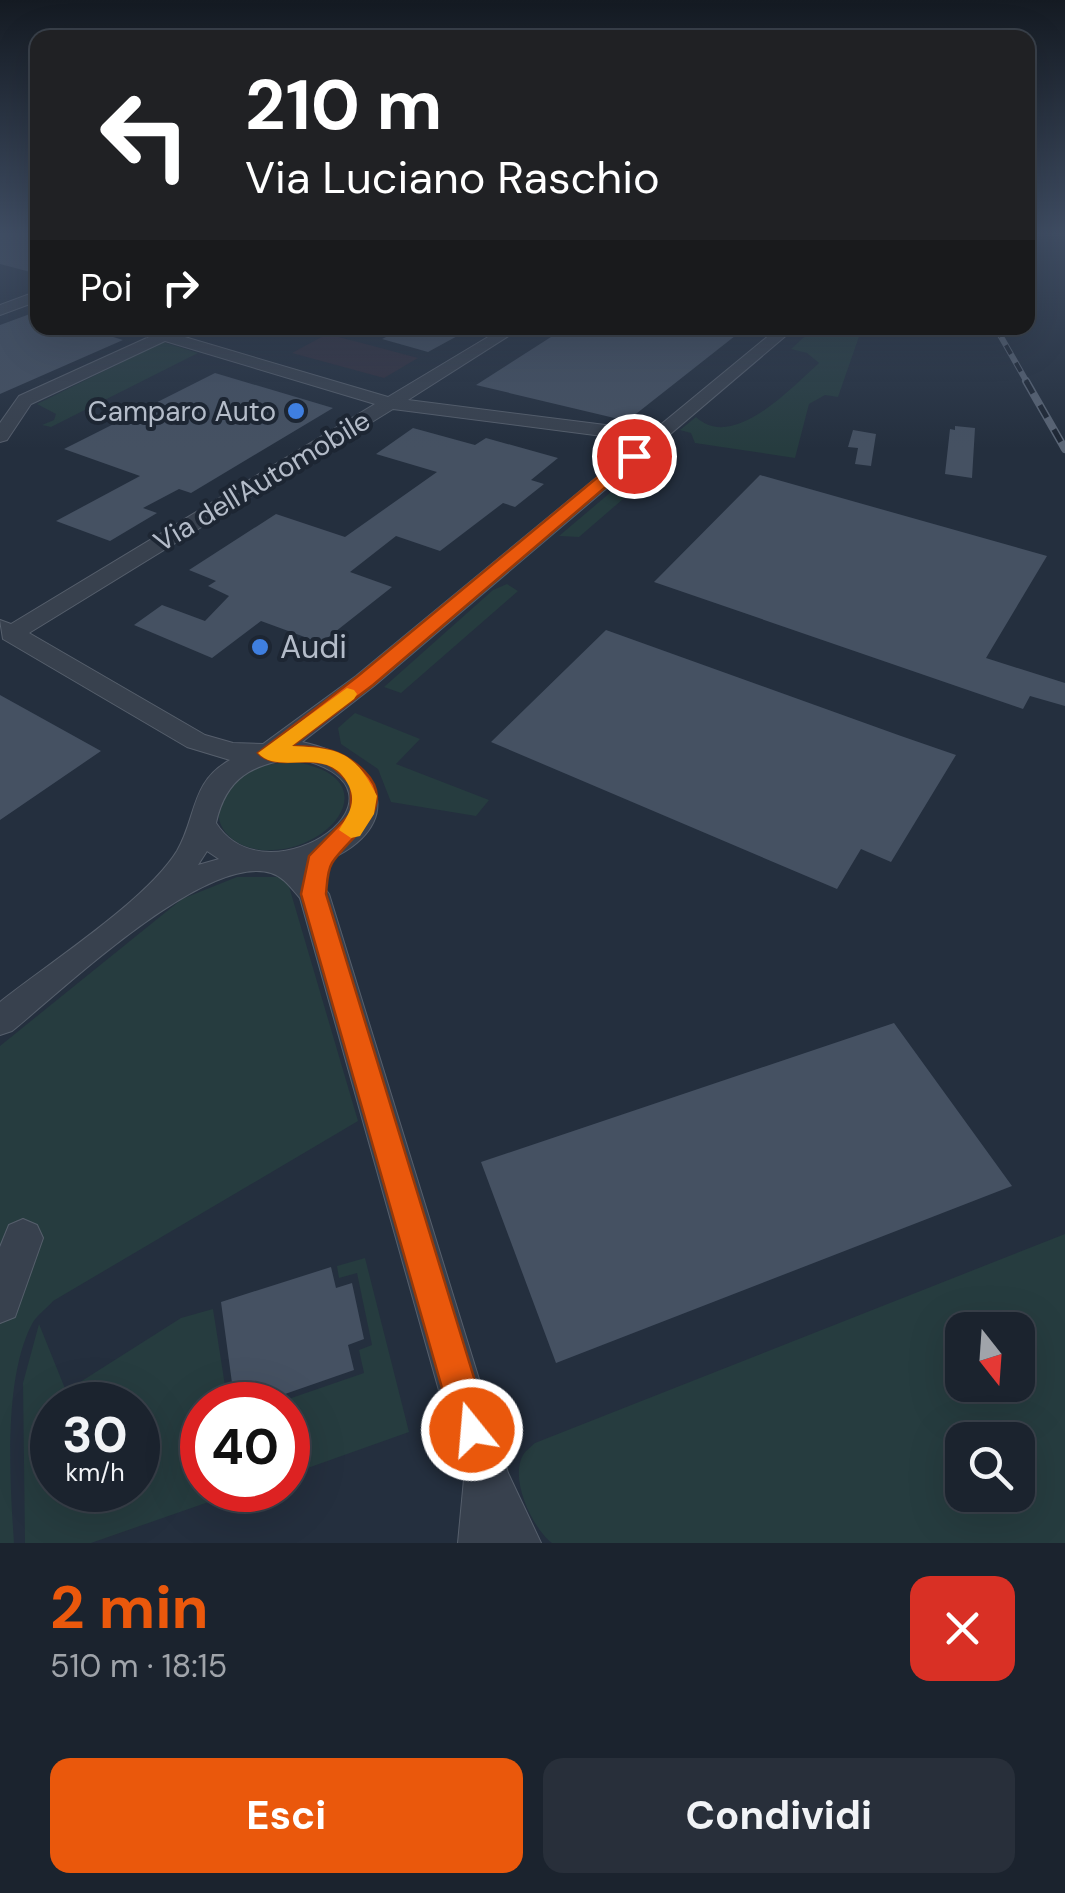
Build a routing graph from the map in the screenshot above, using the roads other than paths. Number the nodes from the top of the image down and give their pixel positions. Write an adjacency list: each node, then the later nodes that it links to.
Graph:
1 (167, 335): 6 (street)
2 (183, 335): 5 (street)
3 (502, 335): 5 (street, Via dell'Automobile)
4 (776, 335): 7 (street)
5 (390, 403): 7 (street); 8 (street, Via dell'Automobile)
6 (0, 436)
7 (656, 437): 10 (street)
8 (6, 630): 9 (street)
9 (196, 741): 10 (street); 11 (street)
10 (269, 753): 11 (street); 13 (street)
11 (210, 790): 12 (street)
12 (202, 823): 14 (street); 15 (street)
13 (331, 846): 14 (street); 16 (street)
14 (264, 861): 15 (street); 16 (street)
15 (161, 892): 17 (street)
16 (314, 894): 20 (street)
17 (0, 1021)
18 (23, 1238): 19 (street)
19 (0, 1302)
20 (487, 1479): 21 (street); 22 (street)
21 (482, 1543)
22 (518, 1543)

